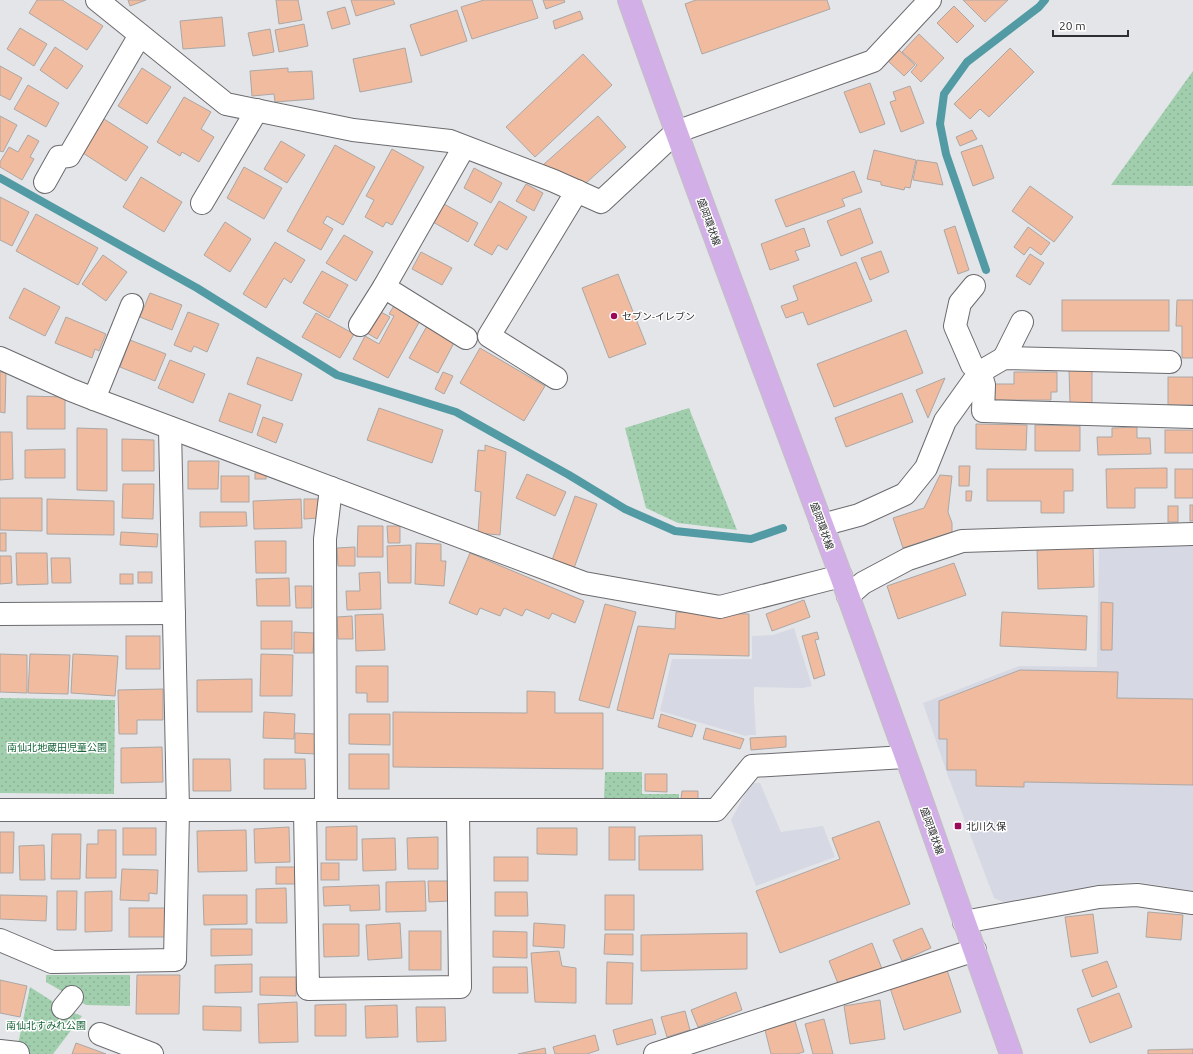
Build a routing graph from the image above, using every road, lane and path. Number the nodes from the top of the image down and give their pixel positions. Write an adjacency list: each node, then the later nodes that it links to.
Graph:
1 (97, 0): 4 (street)
2 (629, 0): 6 (main road, 盛岡環状線)
3 (930, 0): 6 (street)
4 (140, 35): 5 (street); 8 (street)
5 (257, 110): 7 (street); 10 (street)
6 (676, 132): 9 (street); 26 (main road, 盛岡環状線)
7 (464, 147): 9 (street); 12 (street)
8 (45, 182)
9 (577, 191): 21 (street)
10 (202, 203)
11 (974, 286): 20 (street)
12 (384, 288): 15 (street); 16 (street)
13 (132, 305): 22 (street)
14 (1022, 322): 18 (street)
15 (360, 325)
16 (466, 338)
17 (0, 358): 22 (street)
18 (1004, 358): 19 (street); 20 (street)
19 (1170, 362)
20 (980, 372): 23 (street); 26 (street)
21 (556, 378)
22 (94, 399): 24 (street)
23 (1193, 417)
24 (170, 428): 25 (street); 29 (street)
25 (331, 488): 28 (street); 34 (street)
26 (822, 525): 28 (main road, 盛岡環状線)
27 (1193, 534): 28 (street)
28 (844, 586): 31 (main road, 盛岡環状線)
29 (174, 613): 30 (street); 33 (street)
30 (0, 614)
31 (905, 756): 35 (street); 37 (main road, 盛岡環状線)
32 (0, 810): 33 (street)
33 (178, 810): 34 (street); 38 (street)
34 (316, 810): 35 (street); 35 (street)
35 (458, 810)
36 (1193, 903): 37 (street)
37 (975, 920): 39 (main road, 盛岡環状線)
38 (0, 940)
39 (975, 950): 42 (street); 43 (main road, 盛岡環状線)
40 (100, 1034): 41 (street)
41 (152, 1054)
42 (655, 1054)
43 (1010, 1054)

